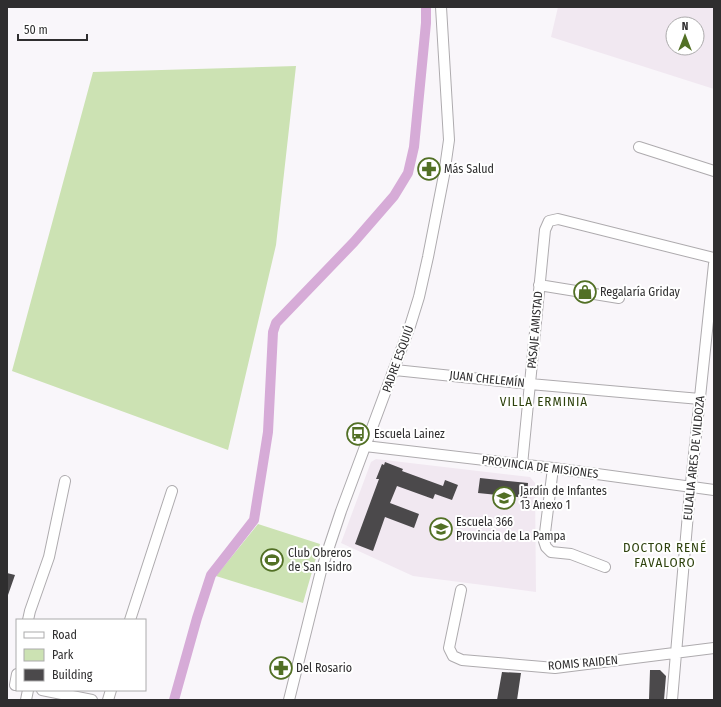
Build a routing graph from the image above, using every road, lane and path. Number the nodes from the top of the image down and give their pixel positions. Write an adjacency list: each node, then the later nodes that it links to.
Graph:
1 (441, 7): 8 (street, PADRE ESQUIÚ)
2 (639, 147): 3 (street)
3 (714, 171)
4 (714, 258): 6 (street, PASAJE AMISTAD)
5 (714, 264): 10 (street, EULALIA ARES DE VILDOZA)
6 (539, 285): 7 (street); 9 (street, PASAJE AMISTAD)
7 (619, 298)
8 (395, 370): 9 (street, JUAN CHELEMÍN); 11 (street, PADRE ESQUIÚ)
9 (530, 384): 10 (street, JUAN CHELEMÍN); 12 (street, PASAJE AMISTAD)
10 (700, 399): 15 (street, EULALIA ARES DE VILDOZA)
11 (365, 446): 12 (street, PROVINCIA DE MISIONES); 26 (street, PADRE ESQUIÚ)
12 (522, 465): 13 (street, PROVINCIA DE MISIONES)
13 (553, 468): 15 (street, PROVINCIA DE MISIONES); 18 (street)
14 (65, 481): 20 (street)
15 (690, 487): 17 (street, PROVINCIA DE MISIONES); 23 (street, EULALIA ARES DE VILDOZA)
16 (172, 490): 21 (street)
17 (714, 490)
18 (605, 567)
19 (461, 590): 23 (street, ROMIS RAIDEN)
20 (28, 619)
21 (130, 619)
22 (714, 648): 23 (street, ROMIS RAIDEN)
23 (676, 654): 27 (street, EULALIA ARES DE VILDOZA)
24 (47, 691): 25 (street)
25 (92, 700)
26 (289, 700)
27 (672, 700)

